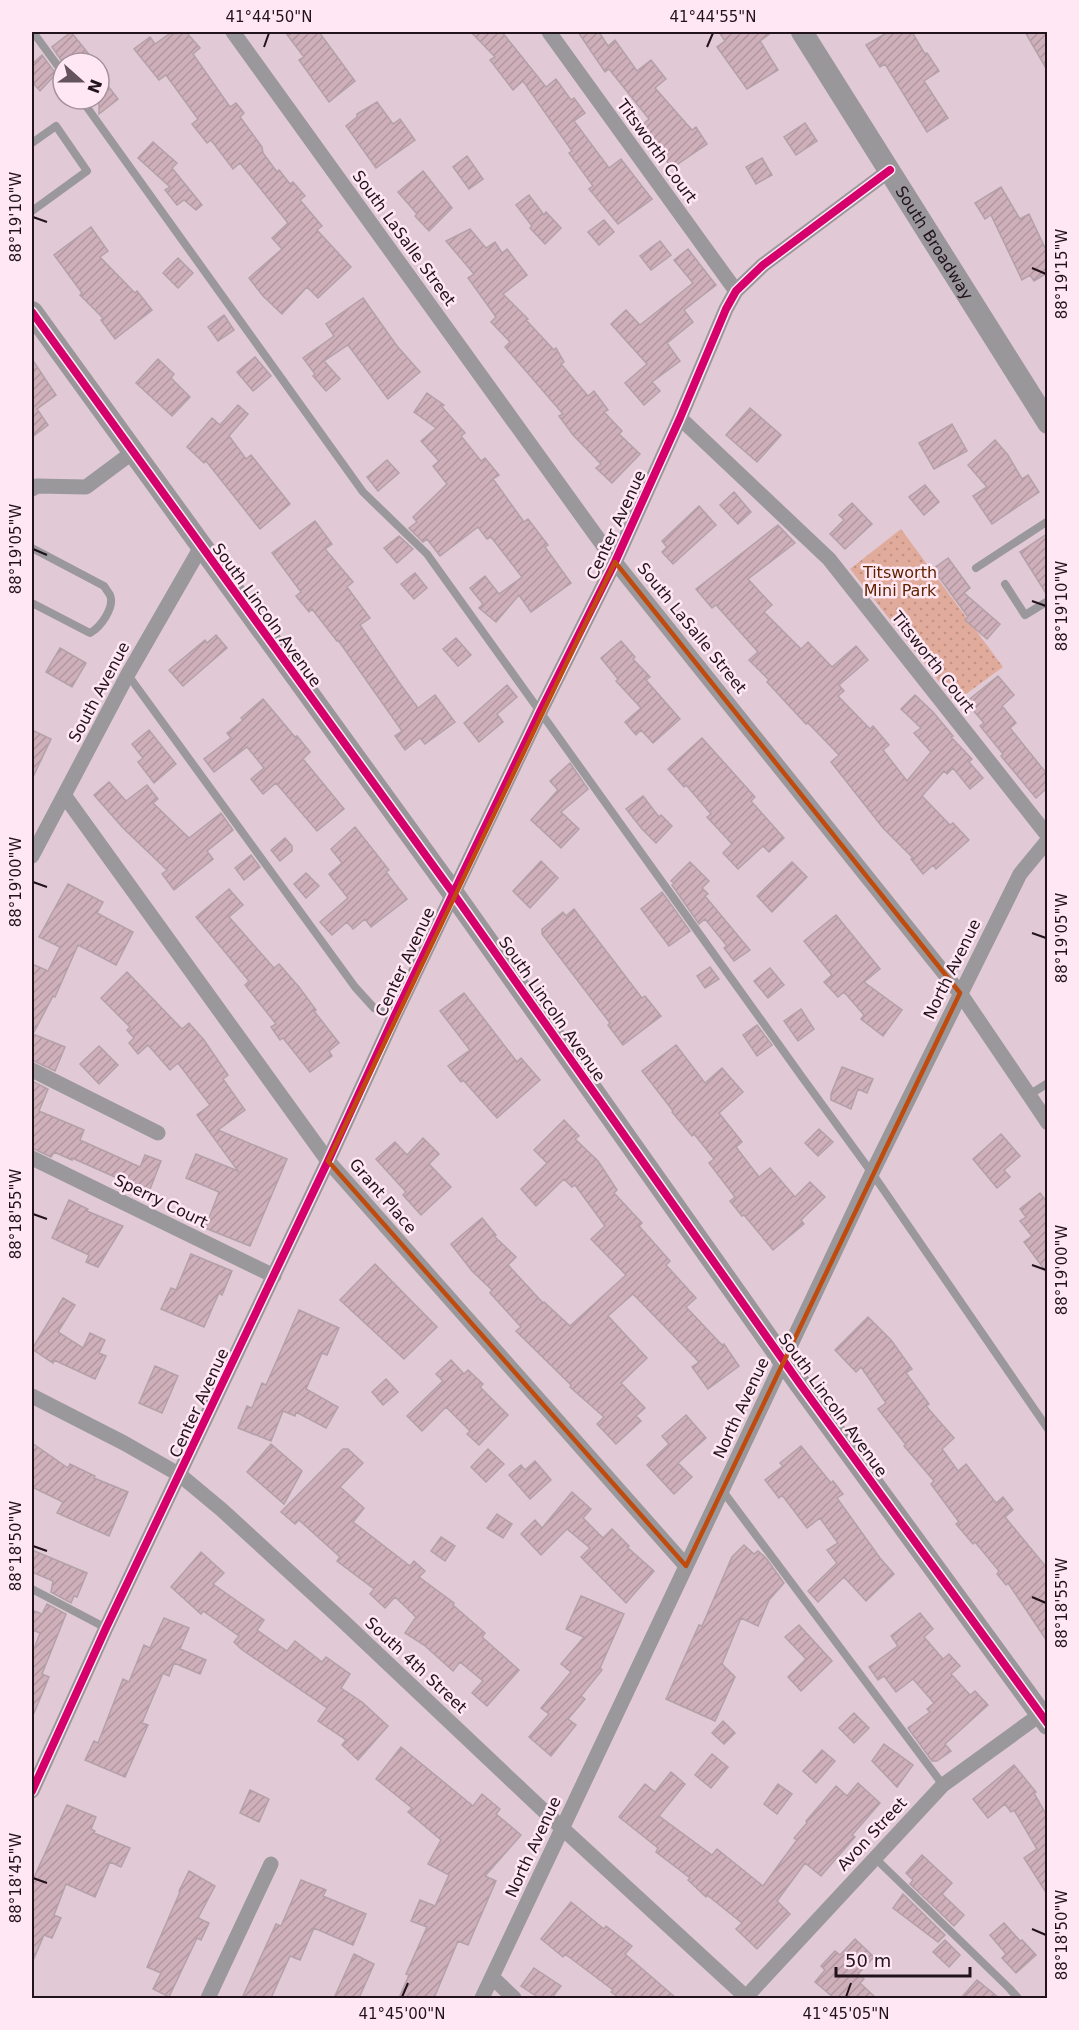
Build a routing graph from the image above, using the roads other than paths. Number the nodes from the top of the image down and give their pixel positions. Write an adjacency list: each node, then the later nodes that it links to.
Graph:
1 (33, 32): 5 (lane)
2 (233, 32): 19 (street, South LaSalle Street)
3 (549, 32): 10 (street, Titsworth Court)
4 (802, 32): 8 (street, South Broadway)
5 (51, 57)
6 (90, 111): 25 (lane)
7 (32, 143): 9 (lane)
8 (890, 170): 10 (street, Center Avenue); 13 (street, South Broadway)
9 (32, 211)
10 (736, 291): 12 (street, Center Avenue)
11 (32, 312): 14 (street, South Lincoln Avenue)
12 (681, 418): 19 (street, Center Avenue); 27 (street, Titsworth Court)
13 (1047, 423)
14 (133, 452): 15 (street); 17 (street, South Lincoln Avenue)
15 (32, 489)
16 (1047, 521): 20 (lane)
17 (201, 547): 24 (street, South Avenue); 29 (street, South Lincoln Avenue)
18 (32, 548): 23 (lane)
19 (615, 562): 25 (street, Center Avenue); 30 (street, South LaSalle Street)
20 (976, 568)
21 (1005, 584): 22 (lane)
22 (1047, 601)
23 (32, 603)
24 (128, 674): 26 (street, South Avenue); 31 (lane)
25 (540, 712): 29 (street, Center Avenue); 39 (lane)
26 (64, 795): 28 (street, South Avenue); 38 (street, Grant Place)
27 (1047, 838): 30 (street, North Avenue)
28 (32, 856)
29 (453, 893): 31 (street, Center Avenue); 41 (street, South Lincoln Avenue)
30 (960, 993): 34 (street, South LaSalle Street); 39 (street, North Avenue)
31 (394, 1017): 38 (street, Center Avenue)
32 (32, 1070): 36 (street)
33 (1047, 1083): 34 (lane)
34 (1029, 1095): 35 (street, South LaSalle Street)
35 (1047, 1123)
36 (158, 1133)
37 (32, 1158): 40 (street, Sperry Court)
38 (328, 1161): 40 (street, Center Avenue); 46 (street, Grant Place)
39 (872, 1173): 41 (street, North Avenue); 43 (lane)
40 (274, 1276): 44 (street, Center Avenue)
41 (784, 1360): 45 (street, North Avenue); 49 (street, South Lincoln Avenue)
42 (32, 1396): 44 (street, South 4th Street)
43 (1047, 1429)
44 (180, 1475): 48 (street, Center Avenue); 52 (street, South 4th Street)
45 (722, 1490): 46 (street, North Avenue); 51 (lane)
46 (686, 1566): 52 (street, North Avenue)
47 (32, 1589): 48 (lane)
48 (106, 1628): 50 (street, Center Avenue)
49 (1044, 1719): 51 (street, Avon Street)
50 (33, 1784)
51 (943, 1785): 53 (street, Avon Street)
52 (562, 1828): 55 (street, North Avenue); 59 (street, South 4th Street)
53 (875, 1858): 59 (street, Avon Street); 60 (lane)
54 (271, 1864): 56 (street)
55 (492, 1977): 57 (street, North Avenue); 58 (street)
56 (208, 1998)
57 (482, 1998)
58 (514, 1998)
59 (746, 1998)
60 (1018, 1998)

